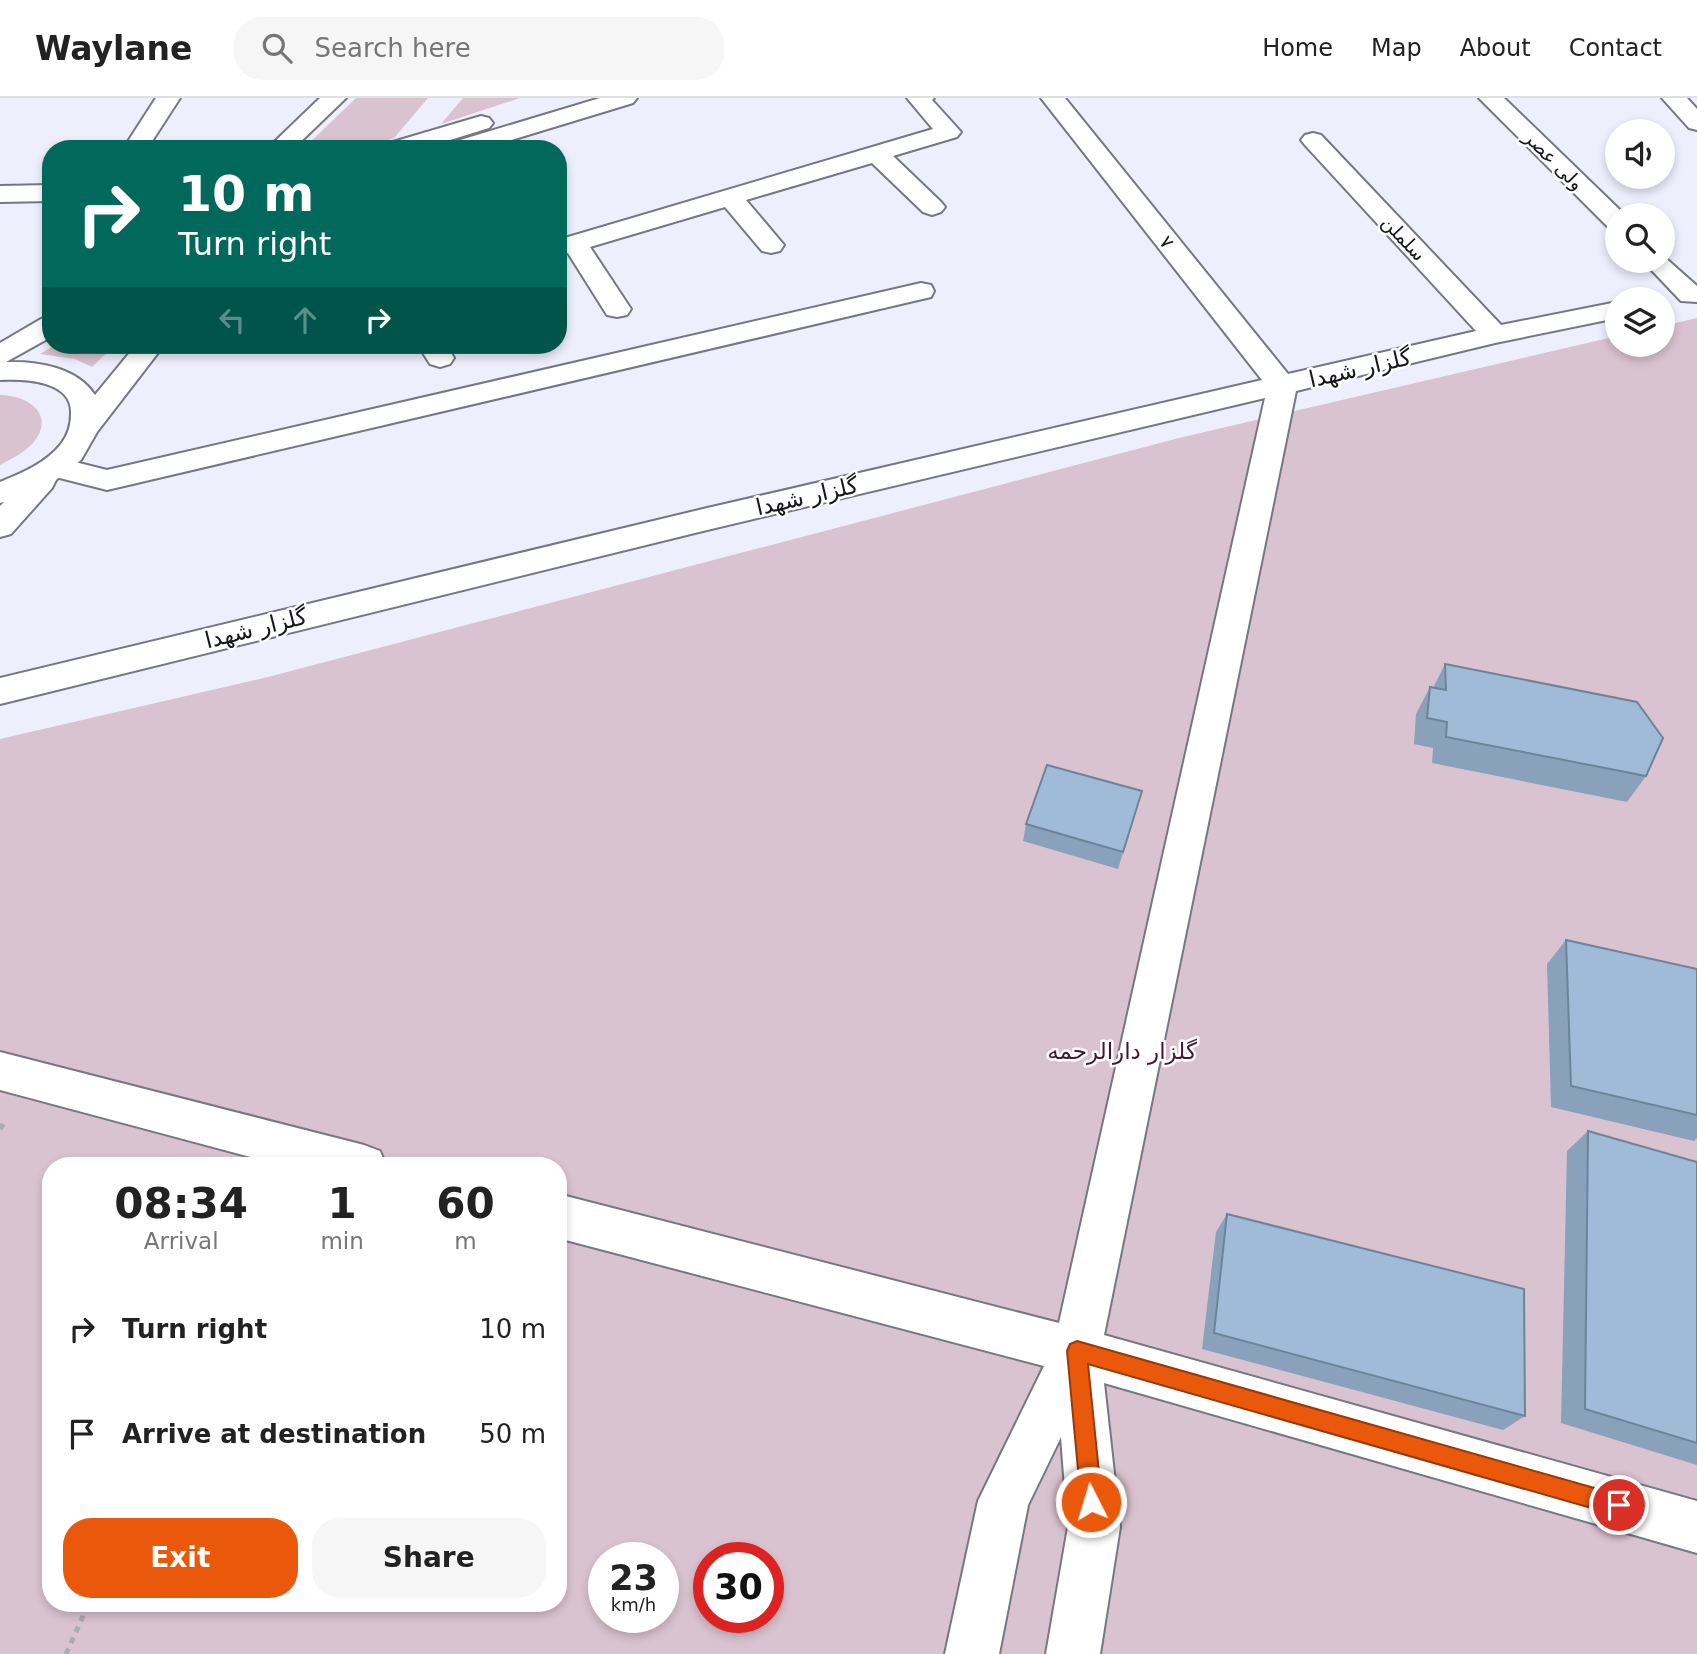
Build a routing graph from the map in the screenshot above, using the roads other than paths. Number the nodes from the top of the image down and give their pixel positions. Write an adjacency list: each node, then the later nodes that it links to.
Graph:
1 (167, 98): 10 (street)
2 (334, 98): 11 (street)
3 (563, 98): 12 (street)
4 (625, 98): 13 (street)
5 (922, 98): 15 (street)
6 (1053, 98): 35 (street, ۷)
7 (1491, 98): 20 (street, ولی عصر)
8 (1674, 98): 9 (street)
9 (1697, 123)
10 (141, 140)
11 (289, 140)
12 (425, 140)
13 (486, 140)
14 (1313, 140): 31 (street, سلملن)
15 (877, 154): 18 (street); 19 (street)
16 (42, 193): 17 (street)
17 (0, 194)
18 (731, 198): 21 (street); 22 (street)
19 (932, 207)
20 (1605, 210)
21 (771, 245)
22 (567, 246)
23 (567, 247): 28 (street)
24 (901, 265): 37 (street)
25 (1669, 273): 26 (street)
26 (1694, 295): 27 (street)
27 (1675, 299)
28 (617, 309)
29 (1605, 312): 31 (street, گلزار شهدا)
30 (42, 330): 33 (street)
31 (1495, 335): 35 (street, گلزار شهدا)
32 (143, 354): 36 (street)
33 (0, 355)
34 (0, 371): 36 (street)
35 (1282, 386): 40 (street, گلزار شهدا); 46 (street)
36 (87, 425): 37 (street)
37 (55, 467): 38 (street); 39 (street)
38 (0, 493)
39 (0, 526)
40 (305, 616): 41 (street); 42 (street, گلزار شهدا)
41 (0, 667)
42 (0, 691)
43 (0, 1070): 44 (street)
44 (330, 1157)
45 (567, 1218): 46 (street)
46 (1077, 1351): 47 (street); 48 (street); 49 (street)
47 (1697, 1527)
48 (972, 1654)
49 (1073, 1654)

